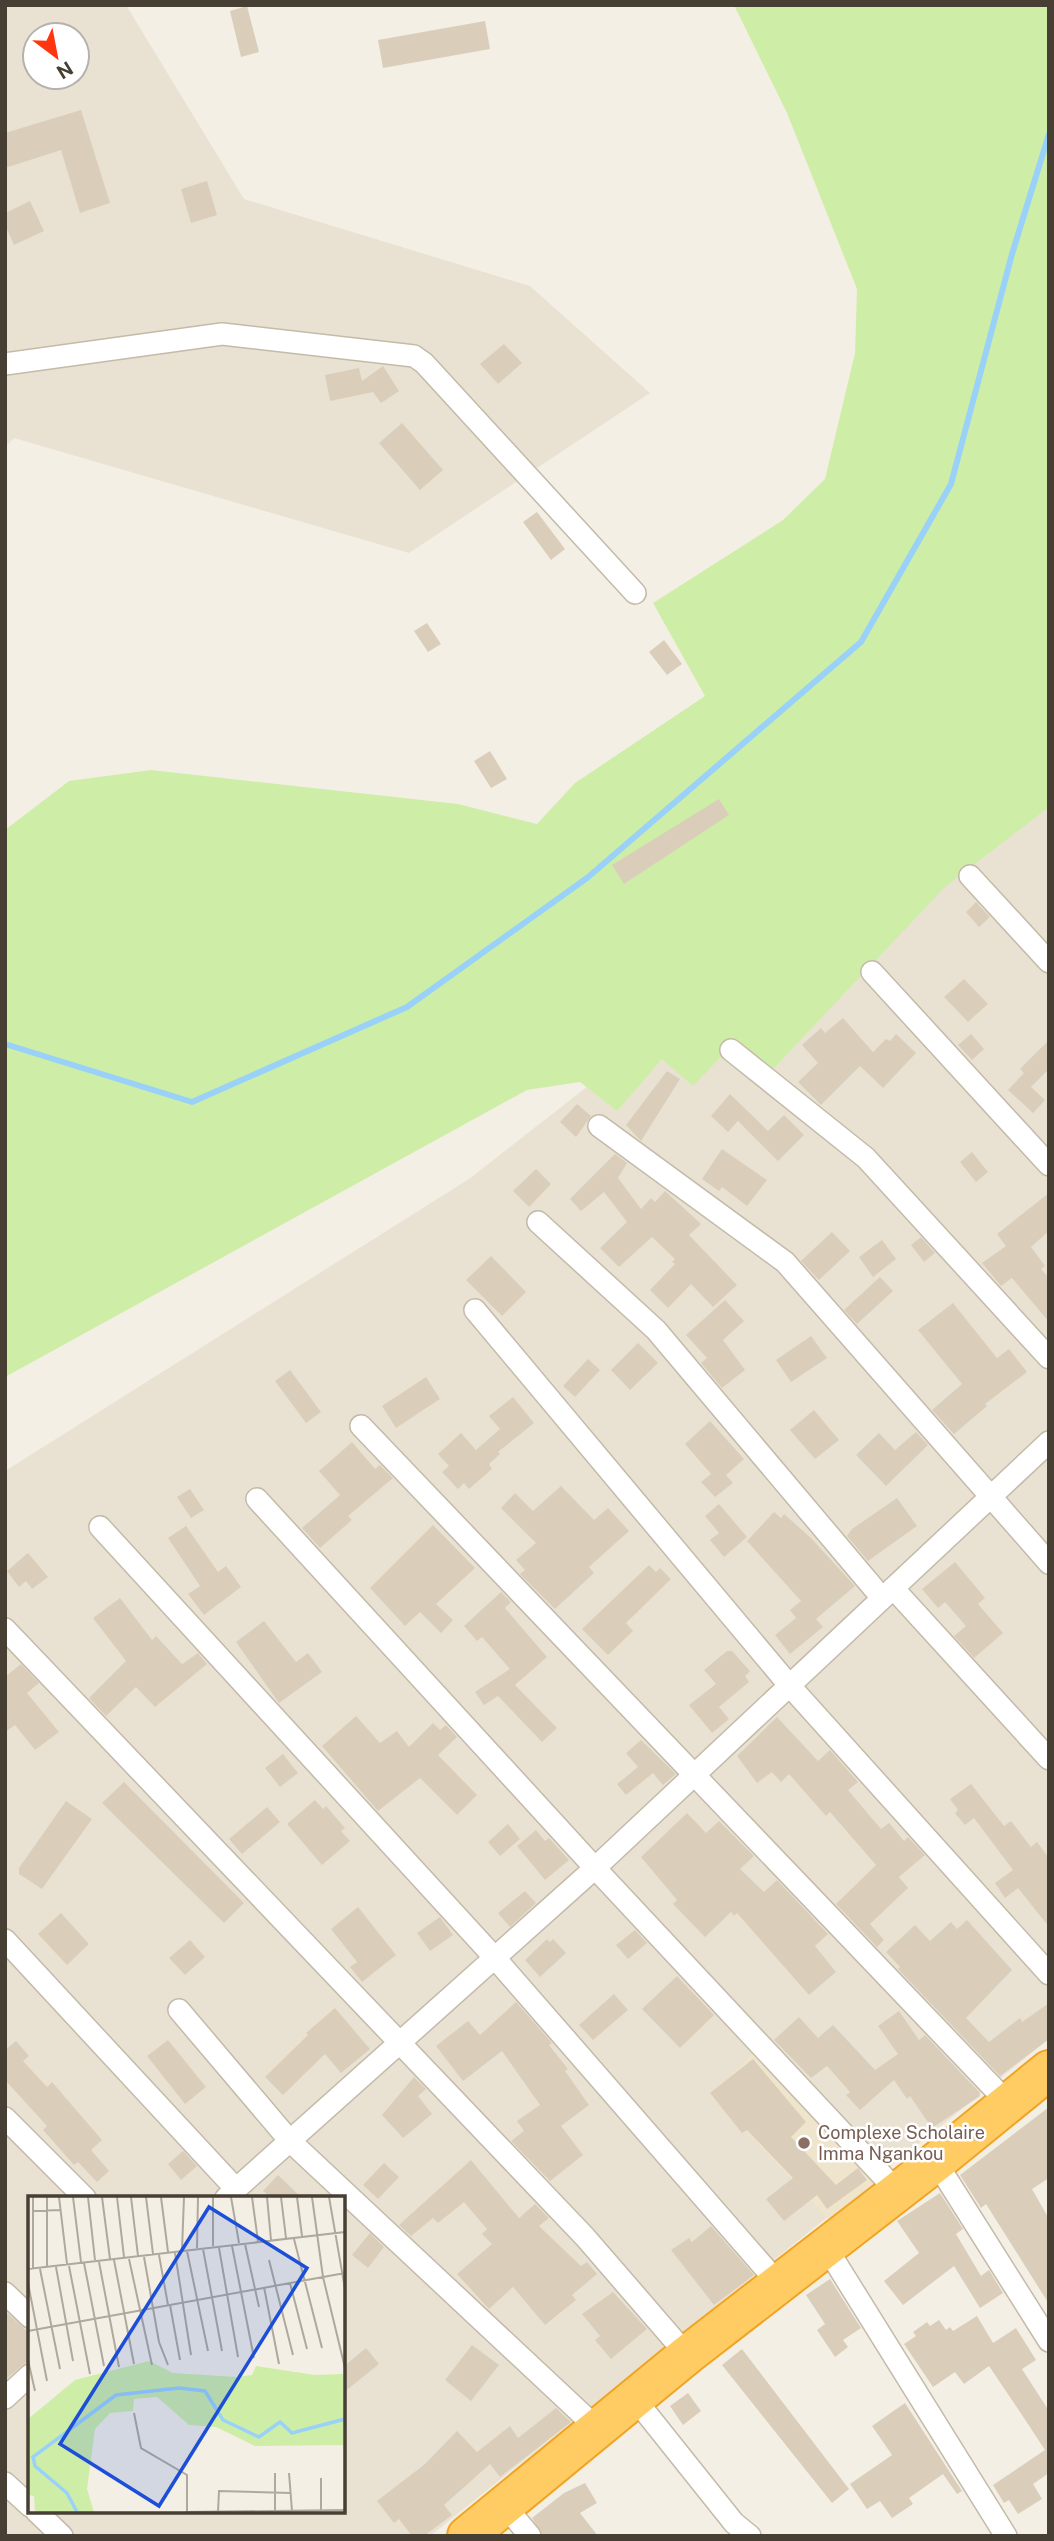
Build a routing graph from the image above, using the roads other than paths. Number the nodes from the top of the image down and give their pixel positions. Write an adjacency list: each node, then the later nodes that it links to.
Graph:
1 (5, 364): 2 (street)
2 (635, 593)
3 (970, 876): 4 (street)
4 (1049, 962)
5 (872, 972): 8 (street)
6 (731, 1050): 11 (street)
7 (599, 1126): 14 (street)
8 (1049, 1165)
9 (538, 1222): 18 (street)
10 (474, 1310): 20 (street)
11 (1049, 1359)
12 (360, 1426): 22 (street)
13 (1049, 1442): 14 (street)
14 (988, 1496): 17 (street); 18 (street)
15 (257, 1499): 23 (street)
16 (100, 1527): 25 (street)
17 (1049, 1563)
18 (887, 1593): 20 (street); 21 (street)
19 (5, 1629): 28 (street)
20 (789, 1685): 22 (street); 26 (street)
21 (1049, 1759)
22 (695, 1776): 23 (street); 30 (street)
23 (594, 1868): 25 (street); 34 (street)
24 (5, 1940): 35 (street)
25 (495, 1958): 28 (street); 38 (street)
26 (1049, 1974)
27 (179, 2010): 32 (street)
28 (398, 2042): 32 (street); 42 (street)
29 (1048, 2072): 30 (highway)
30 (1007, 2102): 33 (highway)
31 (5, 2118): 36 (street)
32 (290, 2141): 35 (street); 46 (street)
33 (936, 2162): 34 (highway); 41 (street)
34 (896, 2190): 37 (highway)
35 (231, 2194)
36 (83, 2196)
37 (826, 2247): 38 (highway); 55 (street)
38 (778, 2283): 42 (highway)
39 (5, 2293): 40 (street)
40 (28, 2315)
41 (1049, 2341)
42 (687, 2355): 45 (highway)
43 (28, 2377): 44 (street)
44 (5, 2398)
45 (635, 2399): 46 (highway); 54 (street)
46 (598, 2430): 49 (highway)
47 (5, 2483): 48 (street)
48 (28, 2504)
49 (505, 2506): 52 (highway); 53 (street)
50 (38, 2513): 51 (street)
51 (62, 2536)
52 (467, 2536)
53 (530, 2536)
54 (750, 2536)
55 (1006, 2536)

